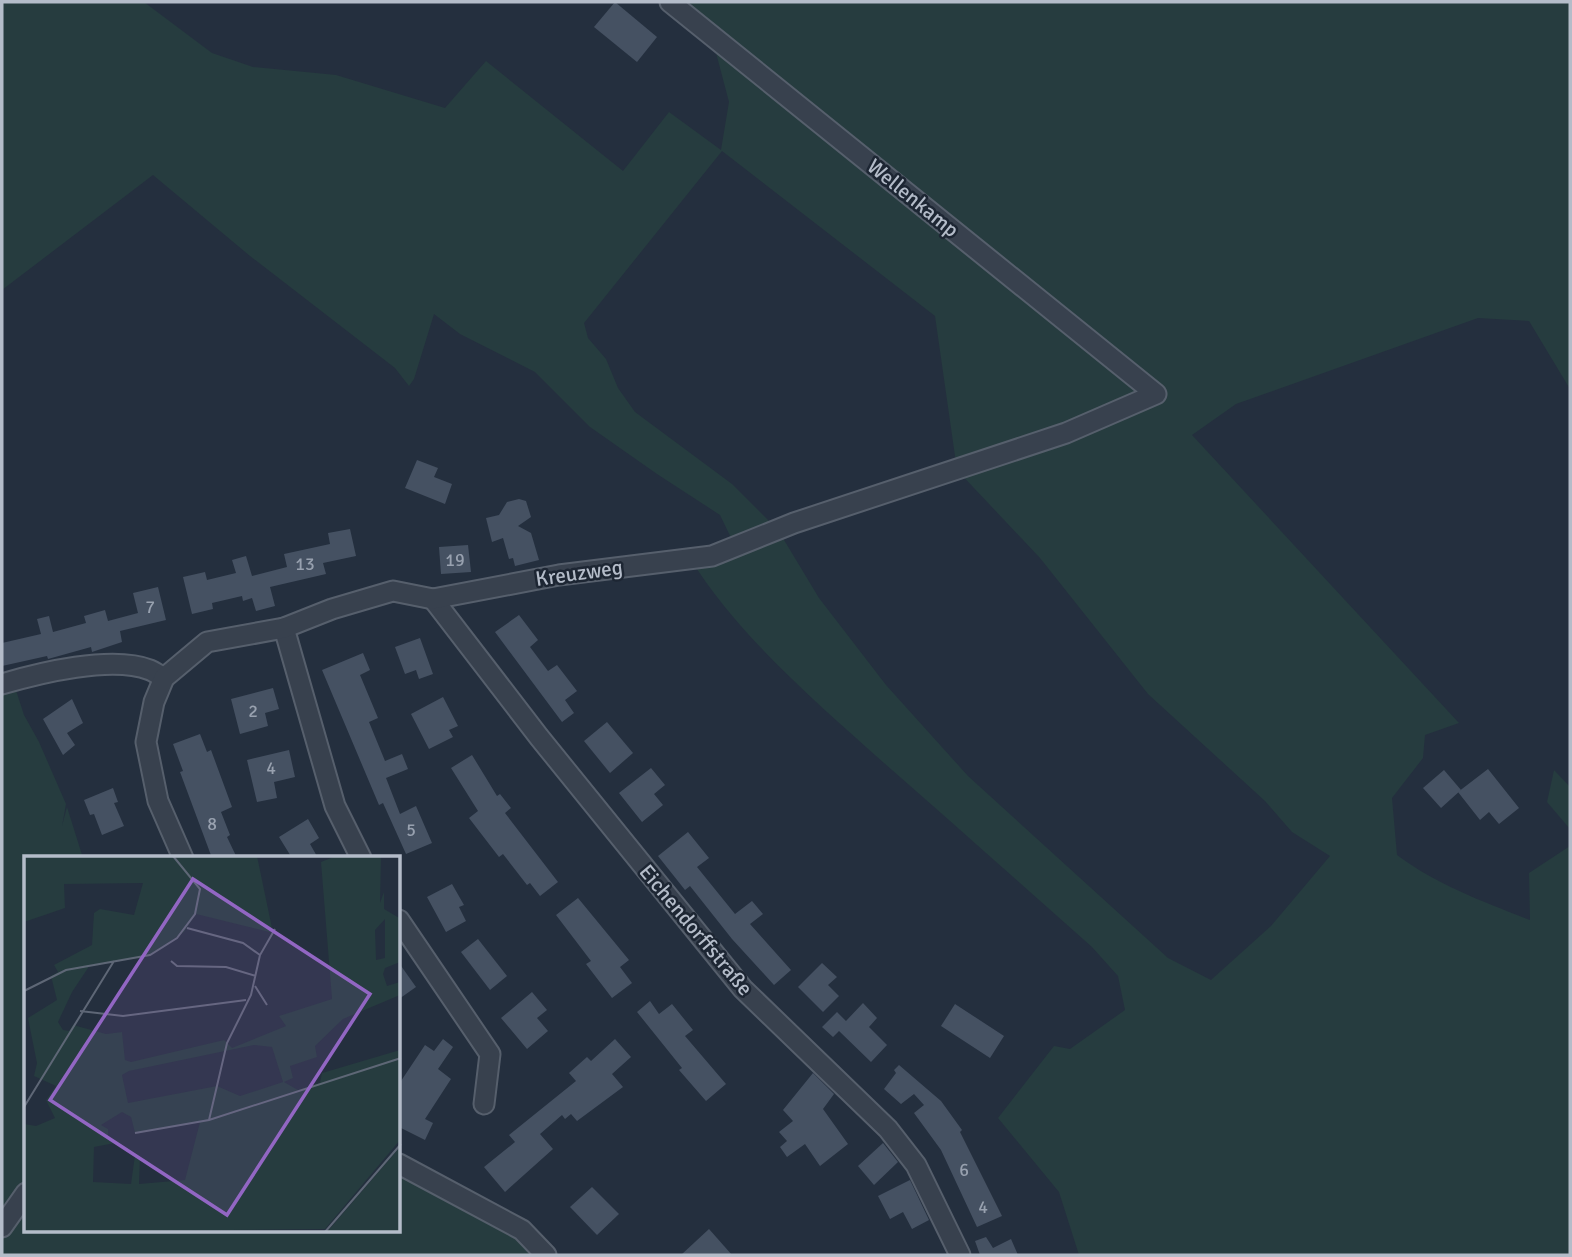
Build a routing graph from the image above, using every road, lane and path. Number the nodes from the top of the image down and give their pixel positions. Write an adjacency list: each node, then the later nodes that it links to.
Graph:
1 (670, 2): 2 (street, Wellenkamp)
2 (1156, 394): 3 (street, Kreuzweg)
3 (433, 599): 4 (street, Kreuzweg); 15 (street, Eichendorffstraße)
4 (284, 628): 5 (street, Kreuzweg); 8 (street)
5 (164, 678): 6 (street); 7 (street)
6 (2, 684)
7 (182, 856)
8 (360, 856)
9 (401, 923): 10 (street)
10 (484, 1104)
11 (401, 1165): 14 (street)
12 (24, 1195): 13 (street)
13 (2, 1227)
14 (546, 1255)
15 (960, 1255)

